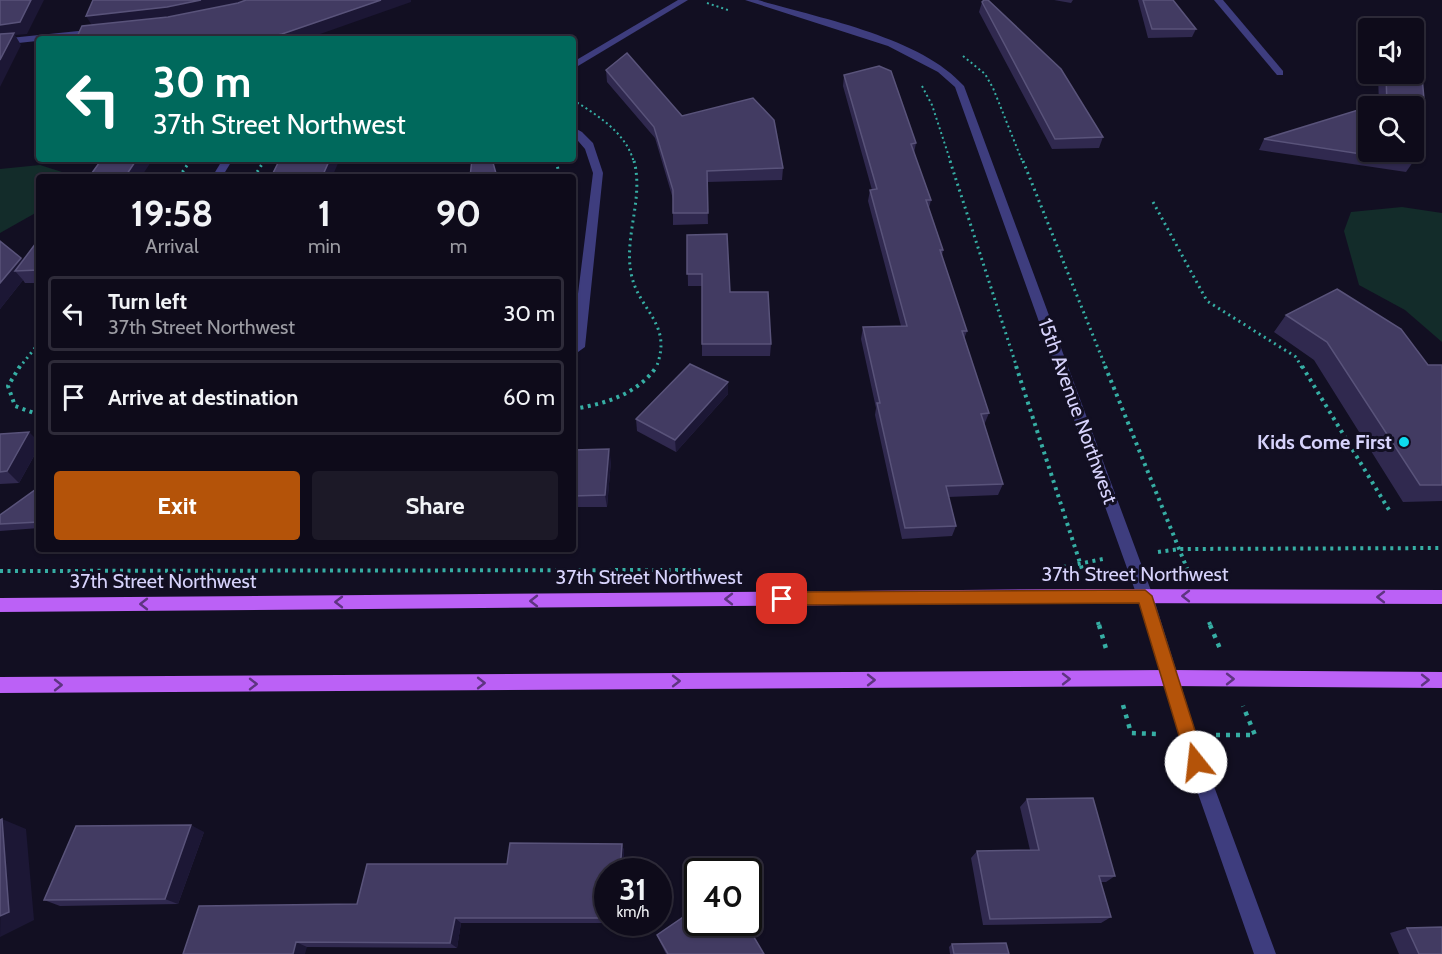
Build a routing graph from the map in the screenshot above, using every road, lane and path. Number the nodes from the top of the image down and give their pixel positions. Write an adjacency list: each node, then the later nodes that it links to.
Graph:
1 (684, 0): 10 (street)
2 (749, 0): 25 (street, 15th Avenue Northwest)
3 (1218, 0): 11 (street)
4 (712, 5): 5 (path)
5 (733, 11)
6 (113, 30): 7 (street)
7 (56, 36)
8 (36, 38): 9 (street)
9 (0, 42)
10 (576, 64)
11 (1280, 73)
12 (916, 80): 22 (path)
13 (576, 102): 18 (path)
14 (576, 132): 17 (street)
15 (1153, 202): 20 (path)
16 (36, 346): 19 (path)
17 (578, 347)
18 (576, 408)
19 (36, 415)
20 (1389, 510)
21 (1442, 548): 26 (path)
22 (1058, 569)
23 (713, 570): 24 (path)
24 (0, 571)
25 (1145, 596): 26 (main road, 37th Street Northwest, one-way to 25); 28 (main road, 37th Street Northwest, one-way to 28); 29 (street, 15th Avenue Northwest)
26 (1198, 596): 27 (main road, 37th Street Northwest, one-way to 26); 30 (path)
27 (1442, 597)
28 (0, 605)
29 (1172, 678): 30 (main road, one-way to 30); 32 (main road, one-way to 29); 34 (street, 15th Avenue Northwest)
30 (1232, 679): 31 (main road, one-way to 31); 33 (path)
31 (1442, 680)
32 (0, 685)
33 (1255, 735)
34 (1265, 954)

